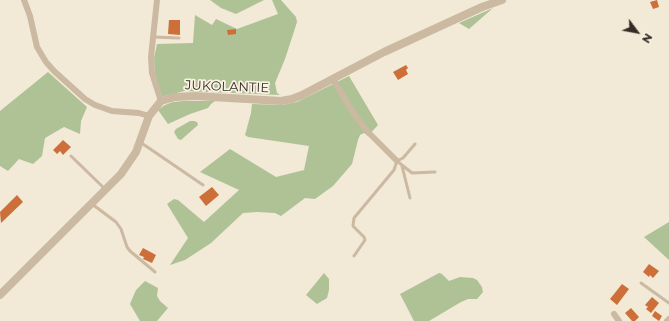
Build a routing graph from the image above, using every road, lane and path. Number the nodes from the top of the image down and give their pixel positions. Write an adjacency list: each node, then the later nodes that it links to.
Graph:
1 (24, 0): 8 (street)
2 (157, 0): 4 (street)
3 (502, 0): 6 (street, JUKOLANTIE)
4 (153, 37): 5 (lane); 7 (street)
5 (179, 38)
6 (333, 79): 7 (street, JUKOLANTIE); 12 (street)
7 (161, 101): 8 (street)
8 (149, 116): 9 (street)
9 (140, 142): 14 (lane); 15 (street)
10 (415, 144): 12 (lane)
11 (71, 156): 15 (lane)
12 (399, 164): 13 (lane); 16 (lane); 18 (lane)
13 (435, 172)
14 (203, 185)
15 (106, 190): 17 (street)
16 (410, 198)
17 (92, 204): 19 (lane); 21 (street)
18 (354, 256)
19 (155, 272)
20 (641, 283): 22 (lane)
21 (0, 294)
22 (669, 303)
23 (614, 314): 24 (street)
24 (619, 321)

